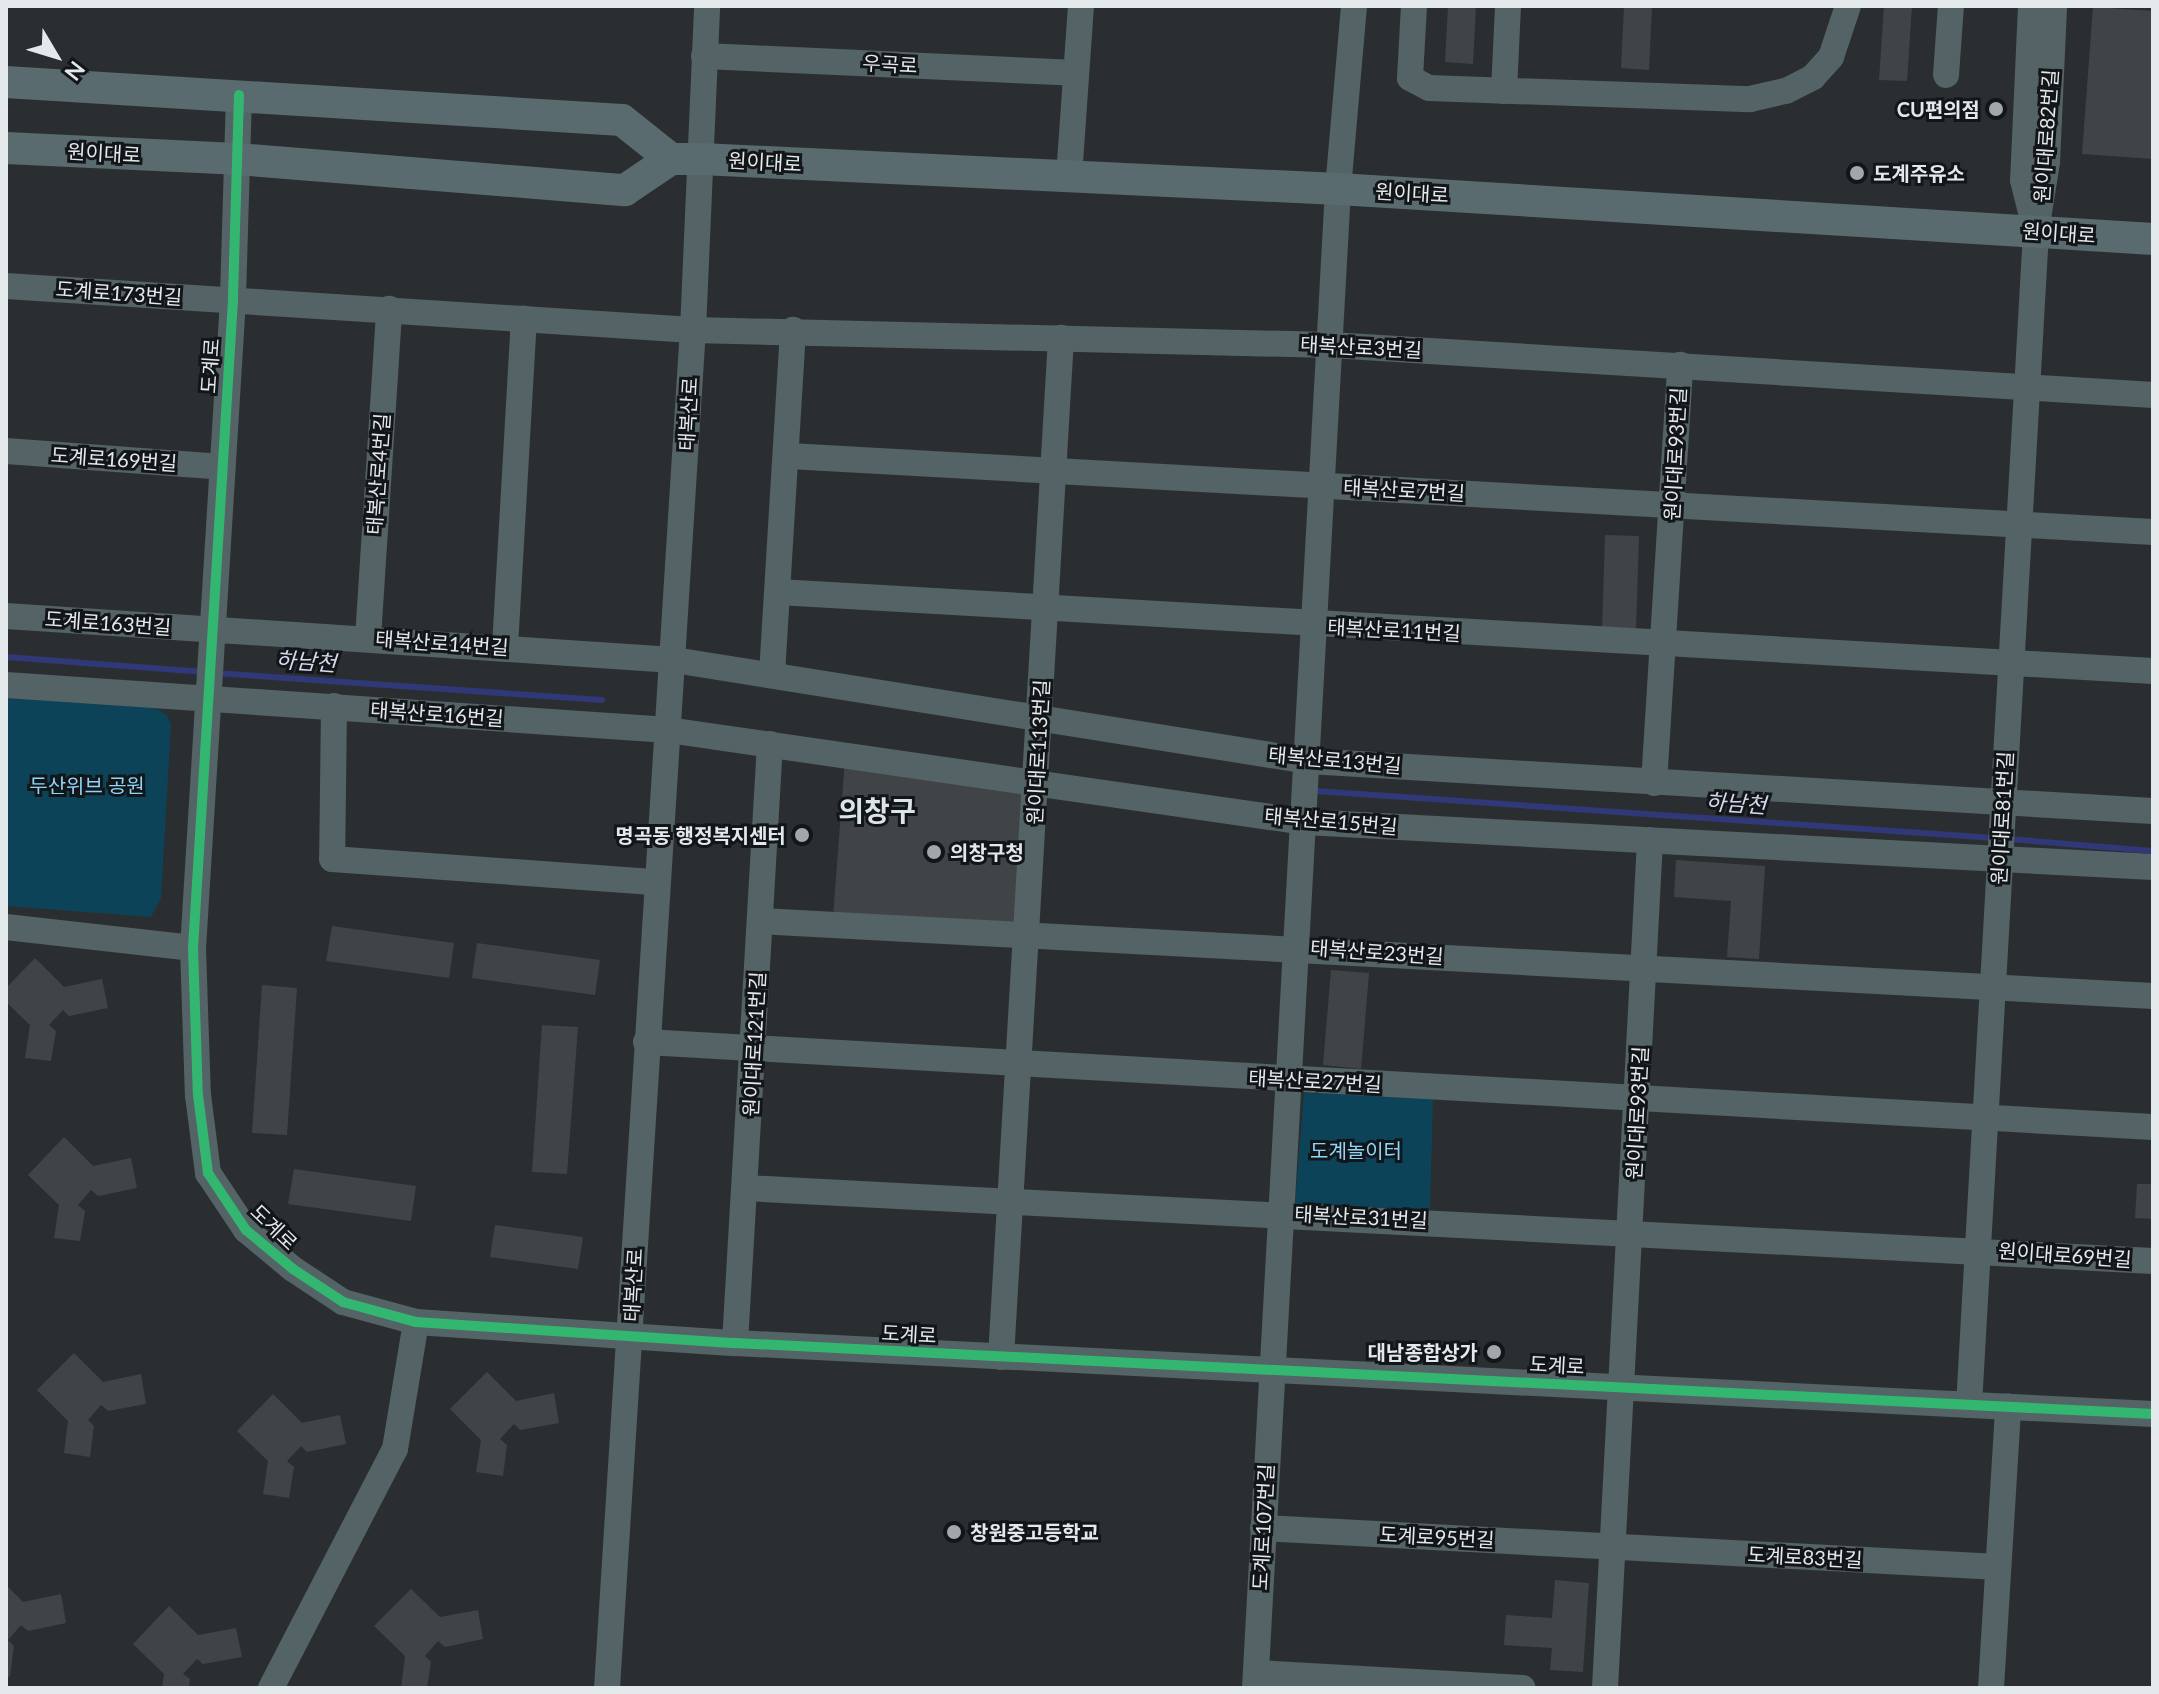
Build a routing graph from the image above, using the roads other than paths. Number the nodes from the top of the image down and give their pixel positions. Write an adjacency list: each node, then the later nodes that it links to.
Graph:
1 (707, 6): 10 (street)
2 (1081, 6): 11 (street)
3 (1354, 6): 20 (street, 도계로107번길)
4 (1414, 6): 14 (street)
5 (1508, 6): 14 (street)
6 (1848, 6): 14 (street)
7 (1951, 6): 12 (street)
8 (2031, 6): 21 (street, 원이대로82번길)
9 (2054, 6): 21 (street, 원이대로82번길)
10 (704, 56): 11 (street, 우곡로); 18 (street)
11 (1076, 73): 19 (street)
12 (1946, 75)
13 (6, 82): 15 (main road)
14 (1504, 91)
15 (239, 95): 17 (street, 도계로); 18 (main road)
16 (6, 148): 17 (main road, 원이대로)
17 (237, 159): 18 (main road, 원이대로); 24 (street, 도계로)
18 (686, 159): 19 (main road, 원이대로); 27 (street, 태복산로)
19 (1069, 177): 20 (main road, 원이대로)
20 (1338, 189): 21 (main road, 원이대로); 30 (street, 도계로107번길)
21 (2036, 231): 22 (main road, 원이대로); 32 (street, 원이대로81번길)
22 (2153, 239)
23 (6, 286): 24 (street, 도계로173번길)
24 (233, 300): 25 (street); 36 (street, 도계로)
25 (389, 309): 26 (street); 47 (street, 태복산로4번길)
26 (524, 319): 27 (street); 49 (street)
27 (693, 330): 28 (street, 태복산로3번길); 51 (street, 태복산로)
28 (793, 330): 29 (street, 태복산로3번길); 35 (street)
29 (1061, 338): 30 (street, 태복산로3번길); 37 (street, 원이대로113번길)
30 (1331, 345): 31 (street, 태복산로3번길); 38 (street, 도계로107번길)
31 (1680, 365): 32 (street, 태복산로3번길); 39 (street, 원이대로93번길)
32 (2027, 389): 33 (street, 태복산로3번길); 40 (street, 원이대로81번길)
33 (2153, 395)
34 (6, 451): 36 (street, 도계로169번길)
35 (789, 456): 37 (street, 태복산로7번길); 42 (street)
36 (222, 467): 46 (street, 도계로)
37 (1053, 472): 38 (street, 태복산로7번길); 43 (street, 원이대로113번길)
38 (1325, 486): 39 (street, 태복산로7번길); 45 (street, 도계로107번길)
39 (1672, 505): 40 (street, 태복산로7번길); 48 (street, 원이대로93번길)
40 (2019, 524): 41 (street); 50 (street, 원이대로81번길)
41 (2153, 532)
42 (778, 592): 43 (street, 태복산로11번길); 53 (street)
43 (1045, 611): 45 (street, 태복산로11번길); 57 (street, 원이대로113번길)
44 (6, 616): 46 (street, 도계로163번길)
45 (1316, 626): 48 (street, 태복산로11번길); 60 (street, 도계로107번길)
46 (210, 634): 47 (street, 태복산로14번길); 55 (street, 도계로)
47 (368, 638): 49 (street, 태복산로14번길)
48 (1663, 644): 50 (street, 태복산로11번길); 62 (street, 원이대로93번길)
49 (505, 647): 51 (street, 태복산로14번길)
50 (2011, 663): 52 (street); 63 (street, 원이대로81번길)
51 (673, 664): 53 (street, 태복산로13번길); 58 (street, 태복산로)
52 (2153, 671)
53 (772, 674): 57 (street, 태복산로13번길)
54 (6, 685): 55 (street, 태복산로16번길)
55 (207, 692): 56 (street, 태복산로16번길); 74 (street, 도계로)
56 (334, 706): 58 (street, 태복산로16번길); 69 (street)
57 (1039, 719): 60 (street, 태복산로13번길); 61 (street, 원이대로113번길)
58 (668, 726): 59 (street, 태복산로15번길); 69 (street, 태복산로)
59 (770, 744): 61 (street, 태복산로15번길); 70 (street, 원이대로121번길)
60 (1308, 761): 62 (street, 태복산로13번길); 65 (street, 도계로107번길)
61 (1036, 783): 65 (street, 태복산로15번길); 72 (street, 원이대로113번길)
62 (1654, 783): 63 (street, 태복산로13번길)
63 (2003, 811): 64 (street, 태복산로13번길); 67 (street, 원이대로81번길)
64 (2153, 811)
65 (1305, 822): 66 (street, 태복산로15번길); 73 (street, 도계로107번길)
66 (1650, 840): 67 (street, 태복산로15번길); 75 (street, 원이대로93번길)
67 (2000, 856): 68 (street, 태복산로15번길); 76 (street, 원이대로81번길)
68 (2153, 867)
69 (656, 882): 78 (street, 태복산로)
70 (760, 921): 72 (street, 태복산로23번길); 79 (street, 원이대로121번길)
71 (6, 927): 74 (street)
72 (1028, 934): 73 (street, 태복산로23번길); 80 (street, 원이대로113번길)
73 (1298, 947): 75 (street, 태복산로23번길); 81 (street, 도계로107번길)
74 (193, 948): 91 (street, 도계로)
75 (1645, 969): 76 (street, 태복산로23번길); 82 (street, 원이대로93번길)
76 (1993, 988): 77 (street); 83 (street, 원이대로81번길)
77 (2153, 996)
78 (646, 1042): 79 (street, 태복산로27번길); 92 (street, 태복산로)
79 (754, 1050): 80 (street, 태복산로27번길); 85 (street, 원이대로121번길)
80 (1020, 1064): 81 (street, 태복산로27번길); 86 (street, 원이대로113번길)
81 (1290, 1079): 82 (street, 태복산로27번길); 87 (street, 도계로107번길)
82 (1638, 1099): 83 (street, 태복산로27번길); 88 (street, 원이대로93번길)
83 (1985, 1117): 84 (street); 89 (street, 원이대로81번길)
84 (2153, 1127)
85 (745, 1188): 86 (street, 태복산로31번길); 93 (street, 원이대로121번길)
86 (1012, 1200): 87 (street, 태복산로31번길); 94 (street, 원이대로113번길)
87 (1281, 1213): 88 (street, 태복산로31번길); 95 (street, 도계로107번길)
88 (1630, 1231): 89 (street, 태복산로31번길); 96 (street, 원이대로93번길)
89 (1977, 1249): 90 (street, 원이대로69번길); 97 (street, 원이대로81번길)
90 (2153, 1261)
91 (416, 1322): 92 (street, 도계로); 104 (street)
92 (630, 1336): 93 (street, 도계로); 105 (street, 태복산로)
93 (735, 1343): 94 (street, 도계로)
94 (1001, 1357): 95 (street, 도계로)
95 (1272, 1366): 96 (street, 도계로); 100 (street, 도계로107번길)
96 (1620, 1387): 97 (street, 도계로); 101 (street)
97 (1969, 1405): 98 (street, 도계로)
98 (2008, 1407): 99 (street, 도계로); 102 (street)
99 (2153, 1414)
100 (1263, 1528): 101 (street, 도계로95번길); 103 (street, 도계로107번길)
101 (1612, 1546): 102 (street, 도계로83번길); 107 (street)
102 (1998, 1567): 108 (street)
103 (1256, 1680): 106 (street)
104 (271, 1688)
105 (607, 1688)
106 (1523, 1688)
107 (1605, 1688)
108 (1991, 1688)

